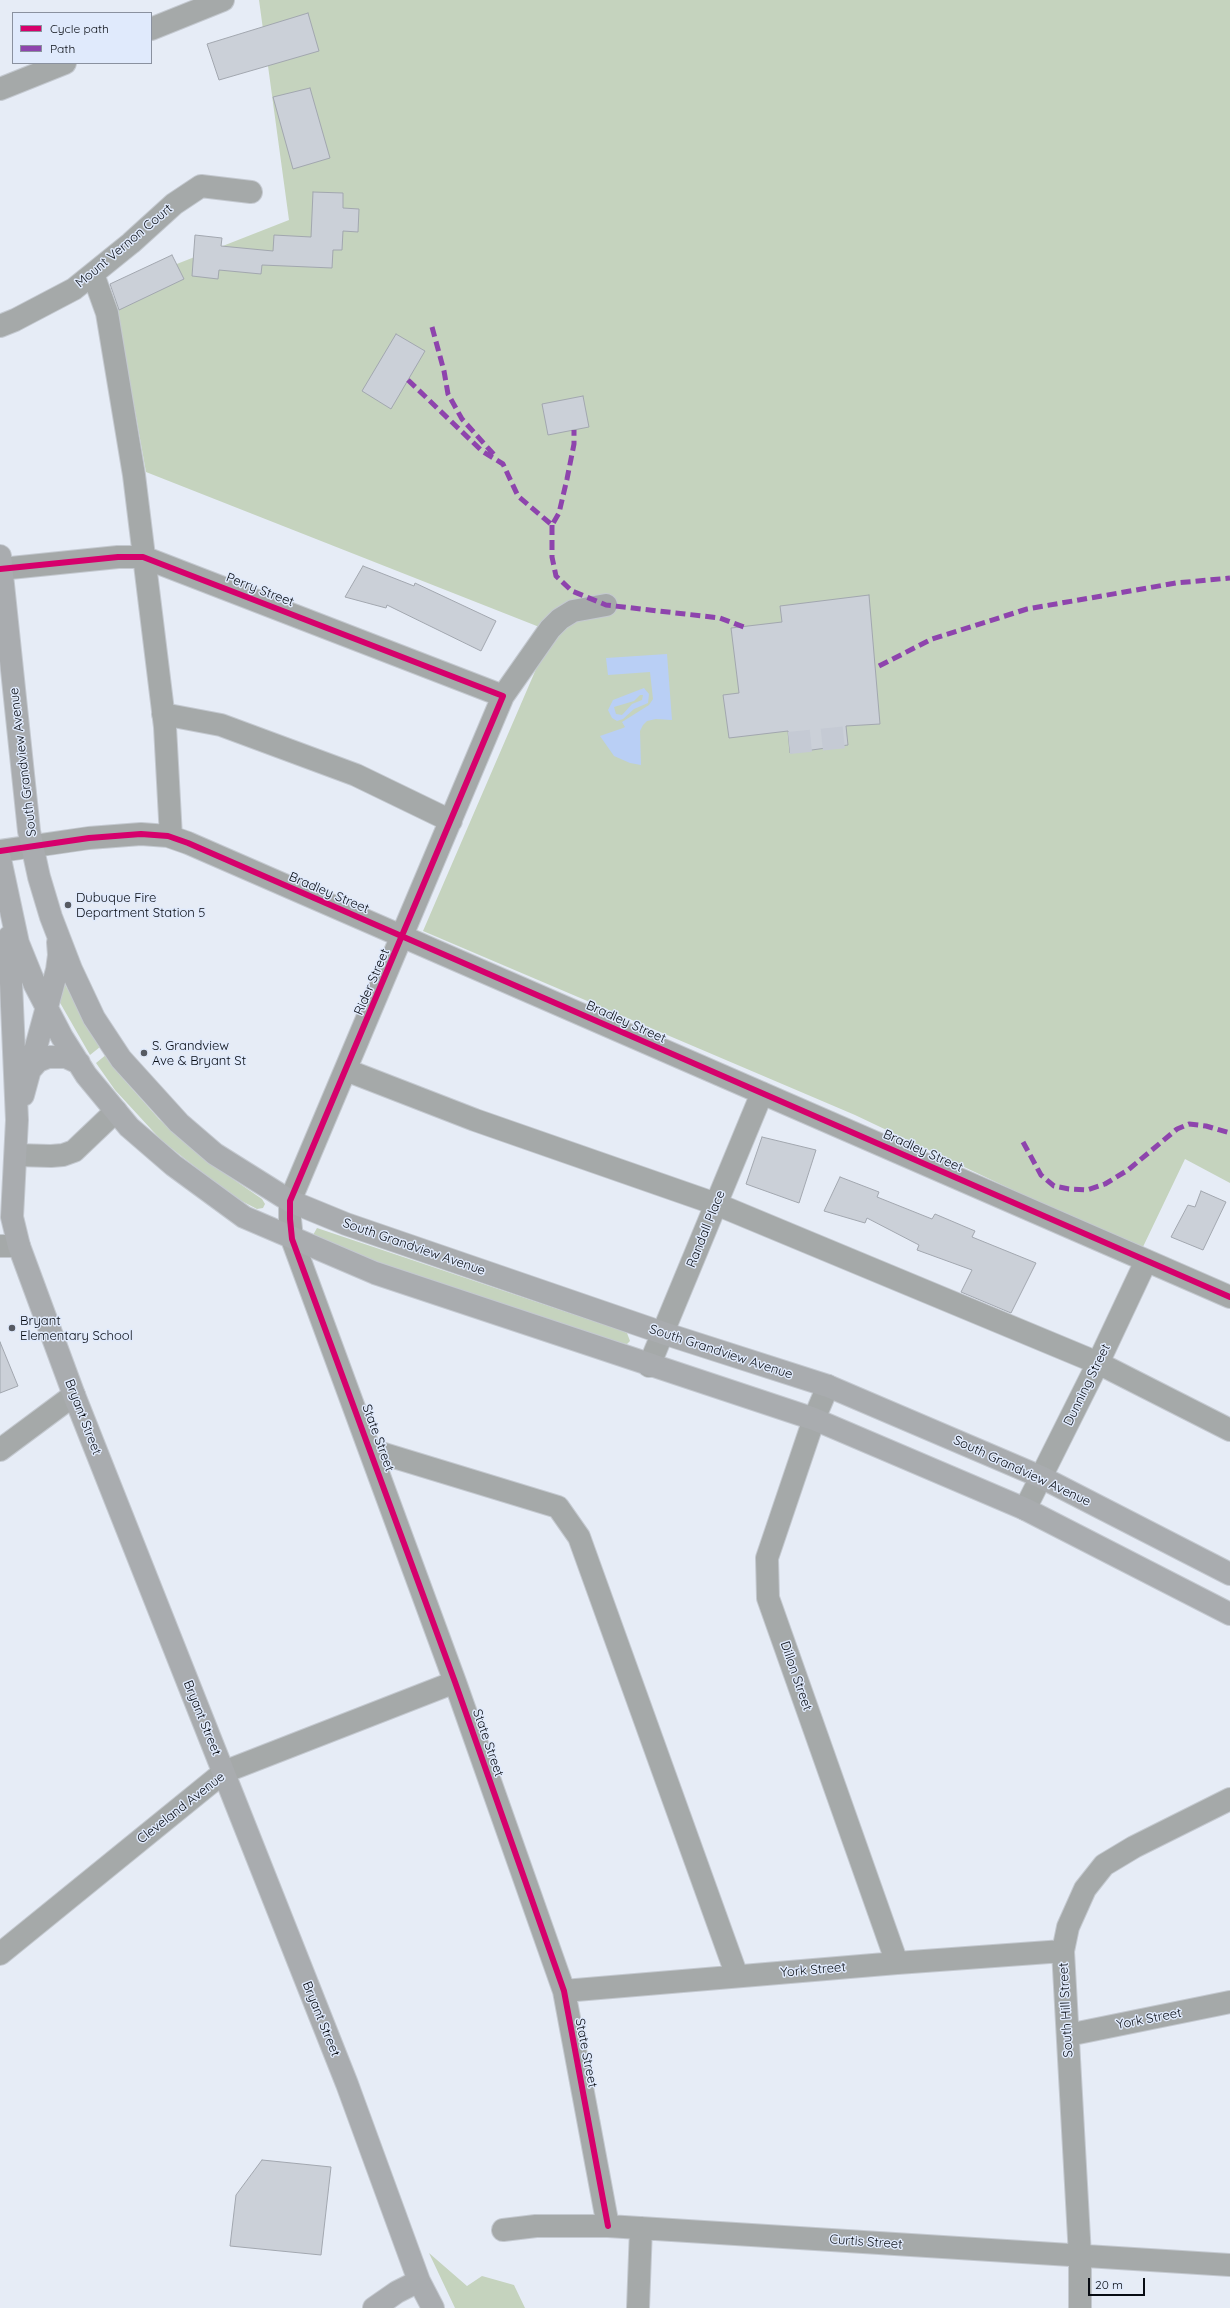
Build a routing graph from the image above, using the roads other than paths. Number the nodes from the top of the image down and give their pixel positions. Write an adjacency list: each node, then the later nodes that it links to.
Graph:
1 (223, 0): 2 (street)
2 (152, 29)
3 (62, 64): 4 (street)
4 (0, 89)
5 (251, 192): 6 (street, Mount Vernon Court)
6 (93, 274): 7 (street, Mount Vernon Court); 8 (street)
7 (0, 326)
8 (143, 557): 9 (street, Perry Street); 12 (street, Perry Street); 13 (street)
9 (1, 565): 11 (main road, South Grandview Avenue)
10 (606, 605): 12 (street, Rider Street)
11 (6, 661): 16 (main road, South Grandview Avenue)
12 (503, 696): 14 (street, Rider Street)
13 (163, 714): 14 (street); 15 (street)
14 (451, 821): 21 (street, Rider Street)
15 (171, 837): 16 (street, Bradley Street); 21 (street, Bradley Street)
16 (32, 845): 17 (street, Bradley Street); 20 (main road, South Grandview Avenue)
17 (0, 851)
18 (0, 859): 19 (main road)
19 (6, 894): 22 (main road); 28 (main road)
20 (58, 933): 22 (main road); 30 (main road, South Grandview Avenue)
21 (403, 937): 25 (street, Rider Street); 26 (street, Bradley Street)
22 (46, 1006): 23 (main road); 24 (main road)
23 (79, 1063): 24 (main road); 27 (main road)
24 (30, 1070): 28 (main road)
25 (346, 1070): 30 (street, Rider Street); 31 (street)
26 (762, 1093): 31 (street, Randall Place); 34 (street, Bradley Street)
27 (116, 1111): 29 (street); 32 (main road)
28 (17, 1120): 29 (main road, Bryant Street)
29 (16, 1155): 33 (main road, Bryant Street)
30 (290, 1201): 32 (street, Rider Street); 37 (main road, South Grandview Avenue)
31 (716, 1204): 37 (street, Randall Place); 38 (street)
32 (292, 1239): 35 (street, Rider Street); 39 (main road)
33 (9, 1246): 41 (main road, Bryant Street)
34 (1146, 1261): 36 (street, Bradley Street); 38 (street, Dunning Street)
35 (307, 1278): 45 (street, State Street)
36 (1230, 1298)
37 (663, 1333): 39 (street, Randall Place); 40 (main road, South Grandview Avenue)
38 (1098, 1363): 43 (street); 46 (street, Dunning Street)
39 (649, 1366): 42 (main road)
40 (828, 1386): 42 (street, Dillon Street); 46 (main road, South Grandview Avenue)
41 (74, 1395): 44 (street); 51 (main road, Bryant Street)
42 (814, 1419): 47 (main road); 55 (street, Dillon Street)
43 (1230, 1430)
44 (0, 1450)
45 (371, 1450): 50 (street, State Street); 56 (street)
46 (1041, 1477): 47 (street, Dunning Street); 48 (main road, South Grandview Avenue)
47 (1025, 1509): 49 (main road)
48 (1230, 1574)
49 (1230, 1614)
50 (455, 1682): 51 (street, Cleveland Avenue); 57 (street, State Street)
51 (224, 1772): 54 (street, Cleveland Avenue); 65 (main road, Bryant Street)
52 (1230, 1799): 53 (street, South Hill Street)
53 (1063, 1951): 55 (street, York Street); 59 (street, South Hill Street)
54 (0, 1954)
55 (897, 1963): 56 (street, York Street)
56 (737, 1976): 57 (street, York Street)
57 (564, 1991): 60 (street, State Street)
58 (1230, 2002): 59 (street, York Street)
59 (1068, 2035): 63 (street, South Hill Street)
60 (608, 2226): 61 (street, Curtis Street); 62 (street, Curtis Street)
61 (641, 2228): 63 (street, Curtis Street); 68 (street)
62 (503, 2230)
63 (1080, 2256): 64 (street, Curtis Street); 69 (street, South Hill Street)
64 (1230, 2265)
65 (419, 2281): 66 (main road); 67 (main road, Bryant Street)
66 (374, 2308)
67 (433, 2308)
68 (638, 2308)
69 (1080, 2308)

